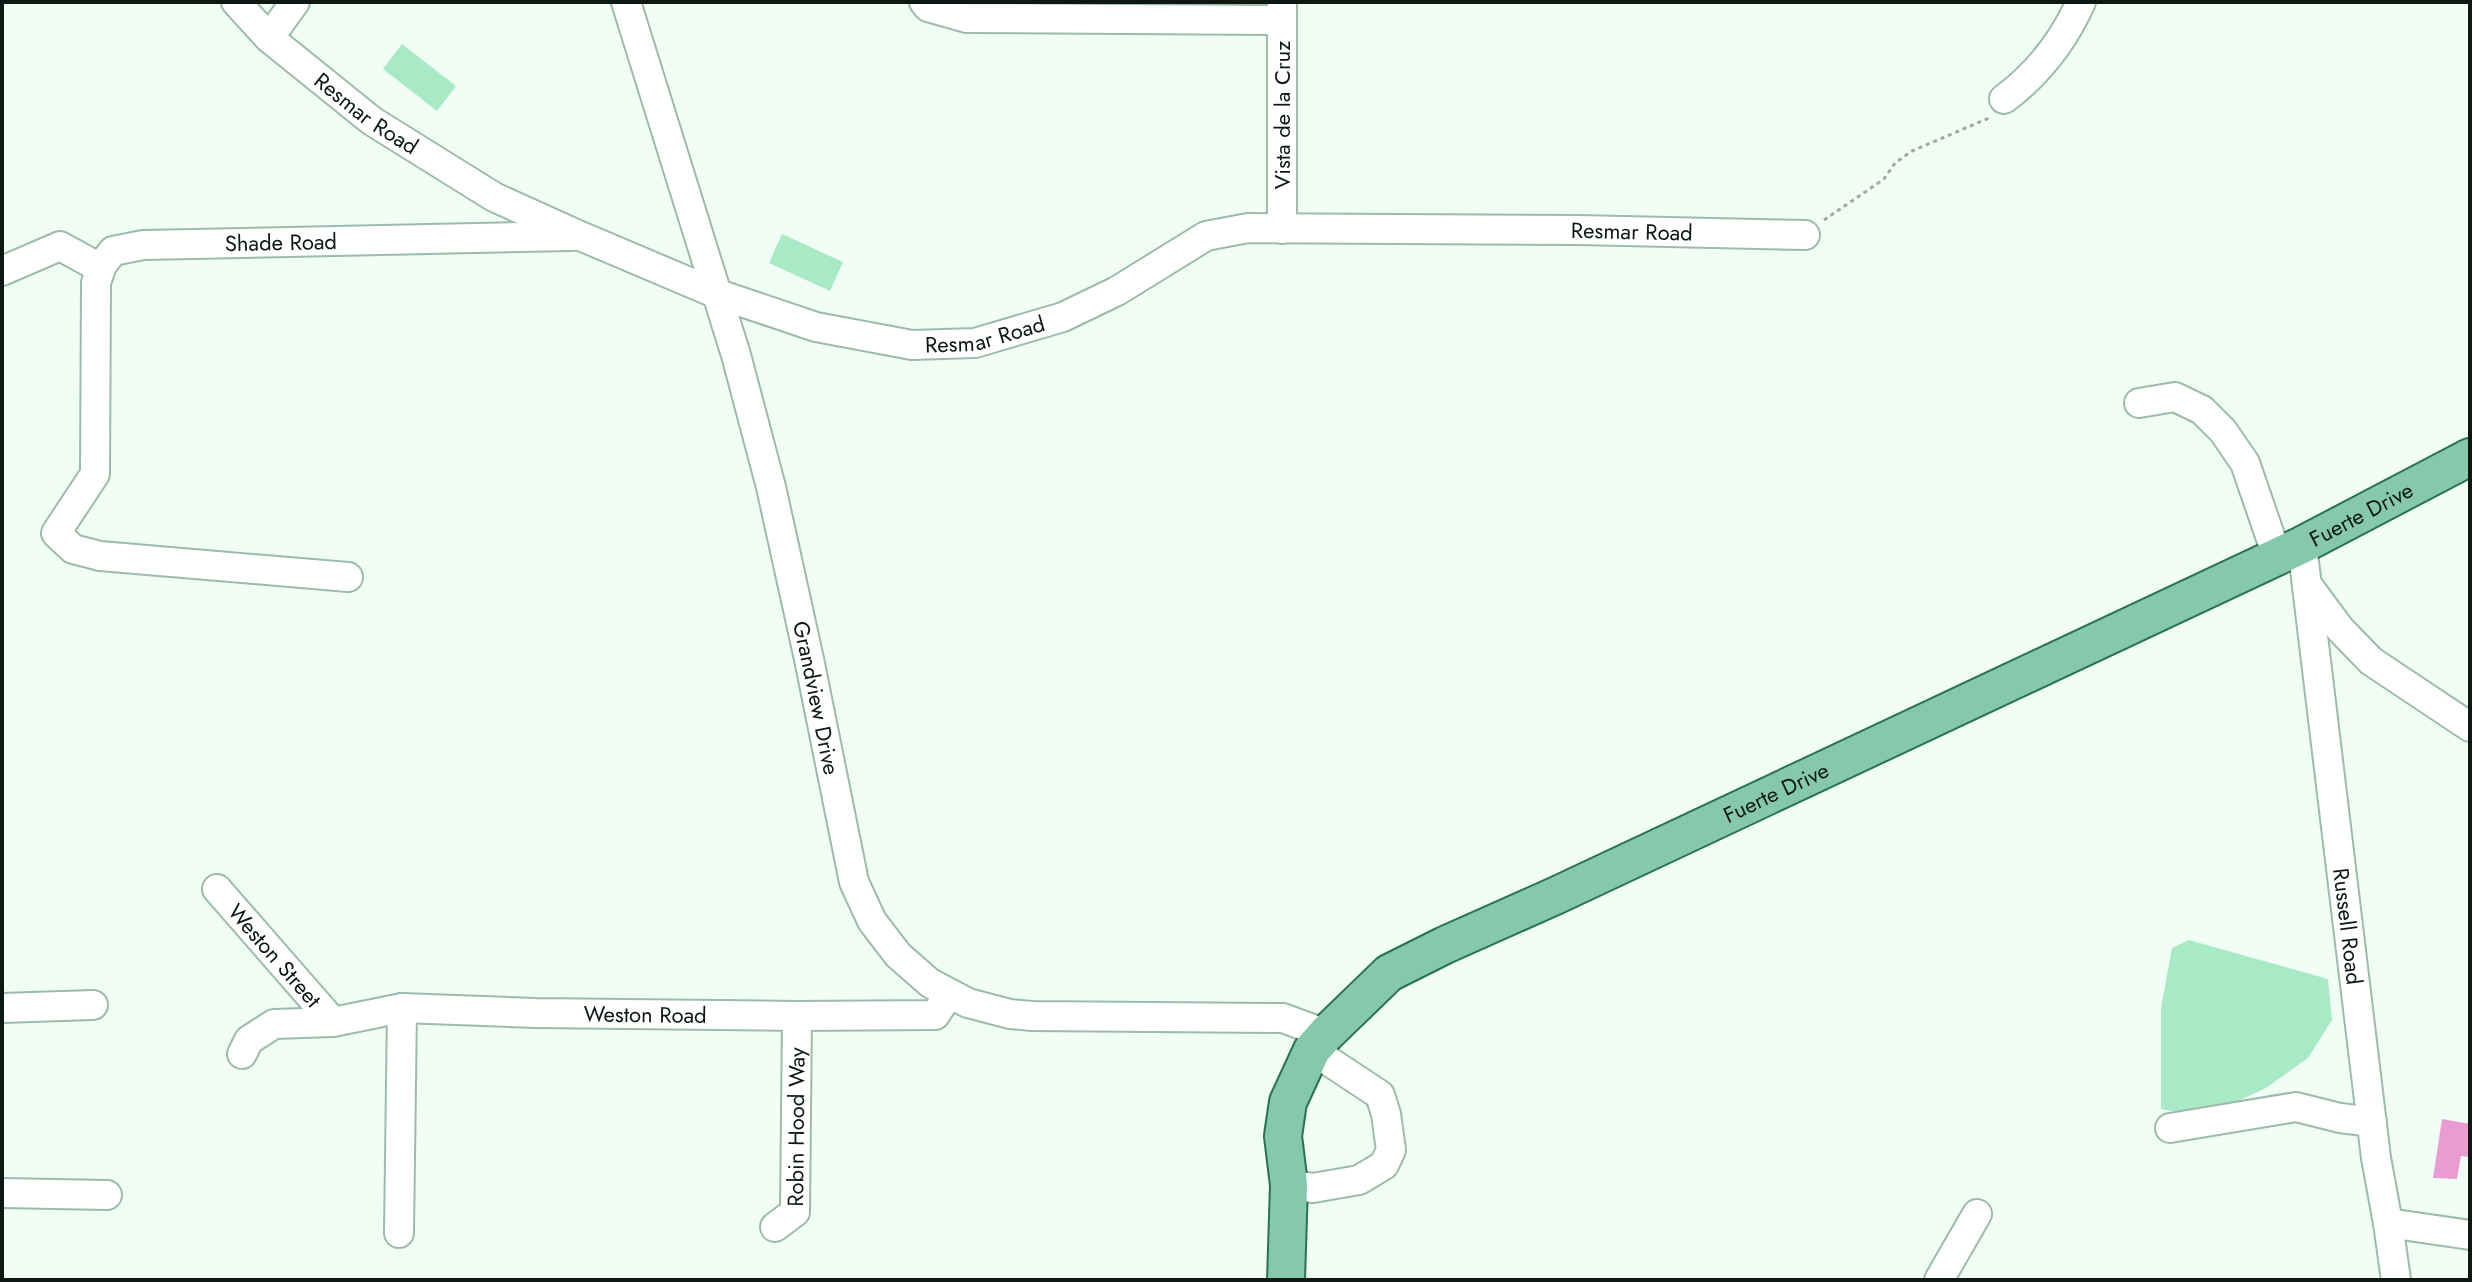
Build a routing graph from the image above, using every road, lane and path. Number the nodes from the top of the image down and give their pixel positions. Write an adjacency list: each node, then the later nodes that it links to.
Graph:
1 (236, 2): 7 (street, Resmar Road)
2 (295, 2): 7 (street)
3 (626, 2): 14 (street, Grandview Drive)
4 (924, 2): 6 (street)
5 (2081, 2): 8 (street)
6 (1282, 11): 9 (street, Vista de la Cruz)
7 (269, 38): 10 (street, Resmar Road)
8 (2004, 99): 11 (path)
9 (1282, 229): 11 (street, Resmar Road); 14 (street, Resmar Road)
10 (578, 235): 12 (street, Shade Road); 14 (street, Resmar Road)
11 (1805, 235)
12 (102, 265): 13 (street); 18 (street)
13 (2, 271)
14 (715, 293): 22 (street, Grandview Drive)
15 (2139, 403): 17 (street, Russell Road)
16 (2470, 457): 17 (main road, Fuerte Drive)
17 (2290, 551): 19 (street, Russell Road); 28 (main road, Fuerte Drive)
18 (348, 577)
19 (2306, 583): 20 (street); 30 (street, Russell Road)
20 (2470, 727)
21 (217, 889): 27 (street, Weston Street)
22 (949, 994): 26 (street, Weston Road); 28 (street, Grandview Drive)
23 (93, 1005): 24 (street)
24 (2, 1008)
25 (402, 1008): 26 (street, Weston Road); 27 (street, Weston Road); 37 (street)
26 (797, 1016): 36 (street, Robin Hood Way)
27 (333, 1022): 29 (street, Weston Road)
28 (1319, 1042): 32 (main road, Fuerte Drive); 32 (street, Grandview Drive)
29 (242, 1054)
30 (2372, 1122): 31 (street); 39 (street, Russell Road)
31 (2170, 1128)
32 (1289, 1185): 40 (main road, Fuerte Drive)
33 (2, 1193): 34 (street)
34 (107, 1195)
35 (1977, 1214): 41 (street)
36 (775, 1227)
37 (399, 1233)
38 (2470, 1235): 39 (street)
39 (2390, 1236): 42 (street, Russell Road); 43 (street)
40 (1286, 1280)
41 (1939, 1280)
42 (2396, 1280)
43 (2414, 1280)

